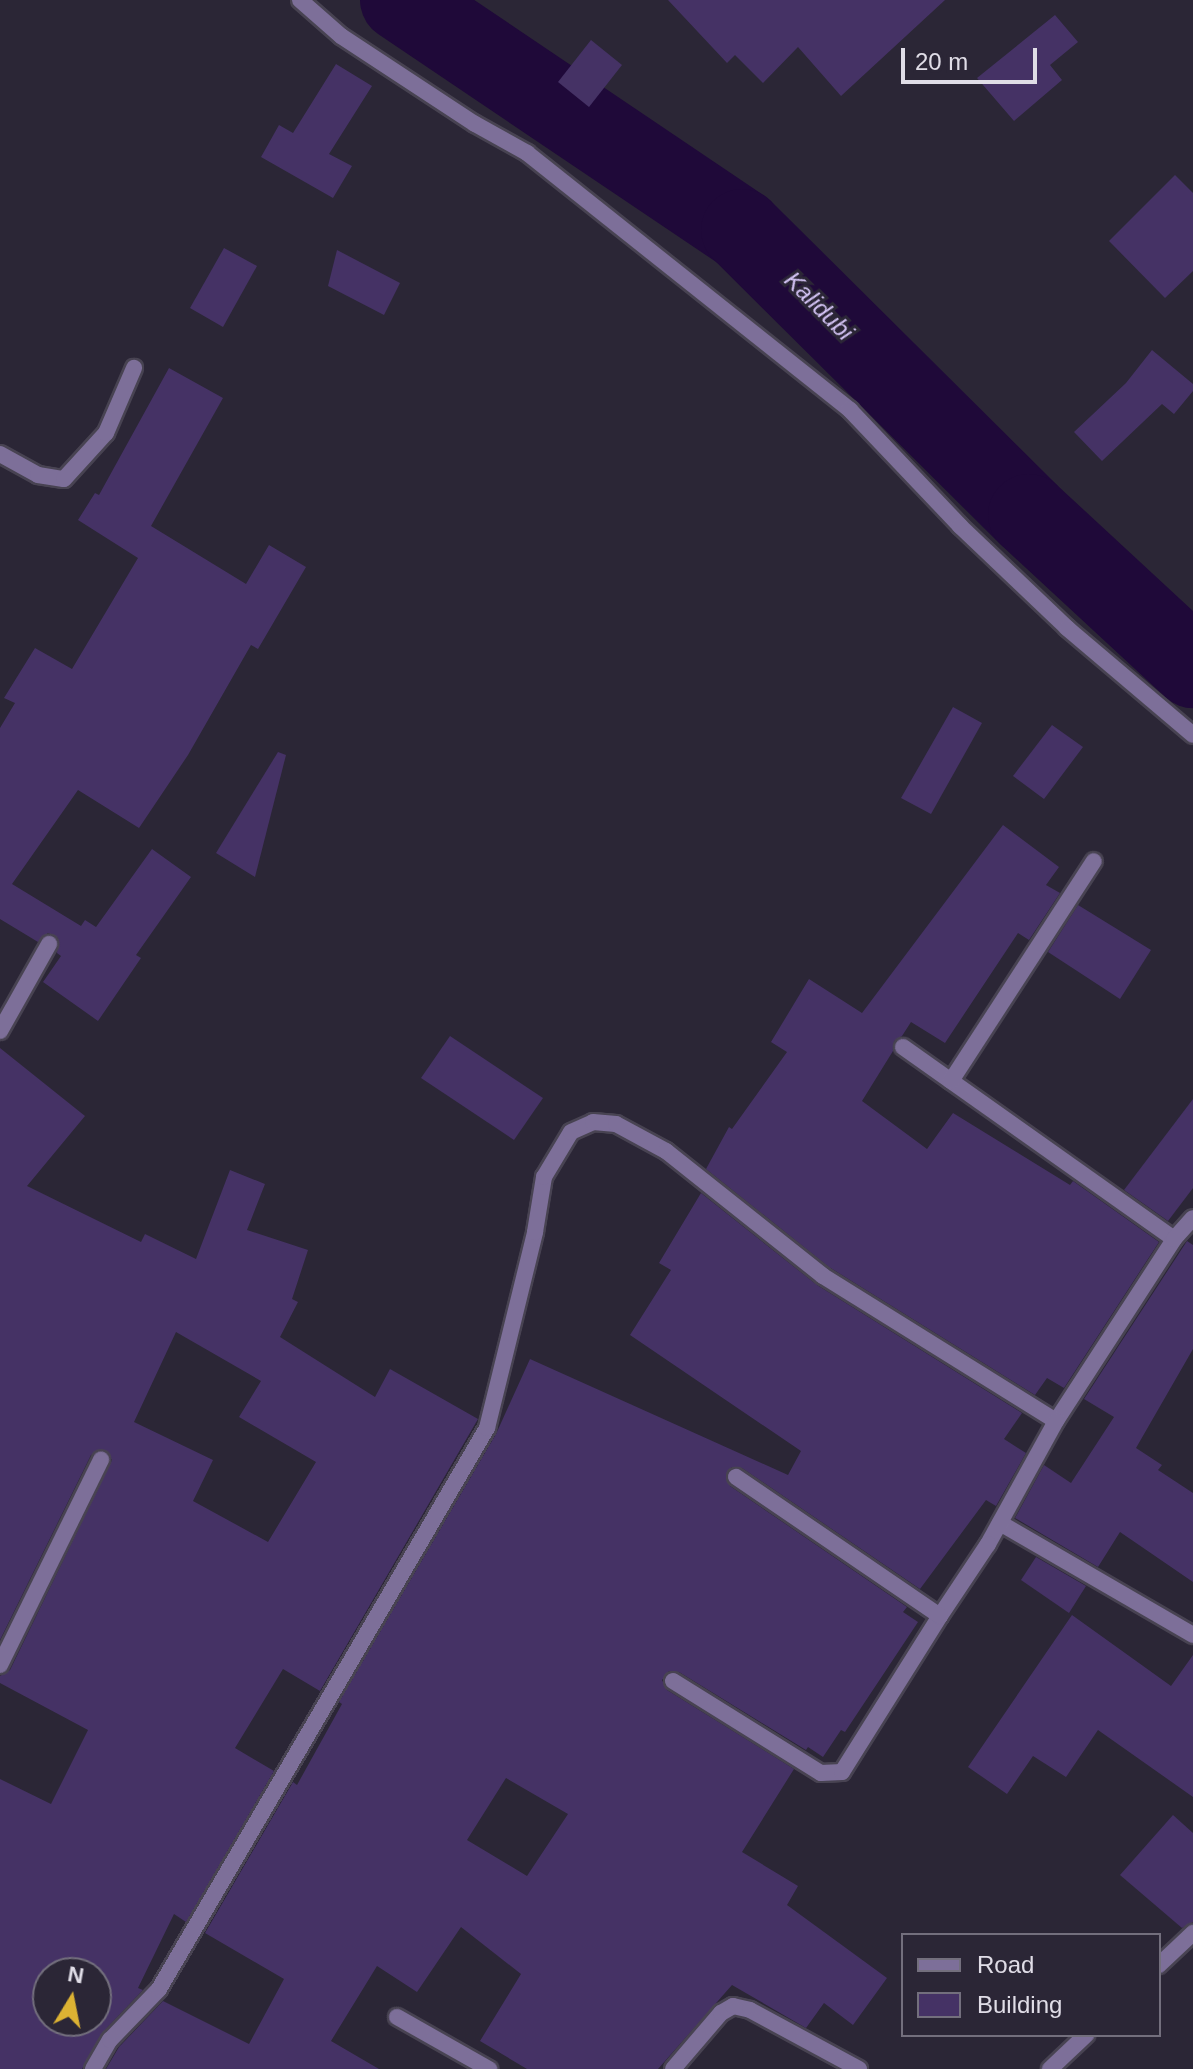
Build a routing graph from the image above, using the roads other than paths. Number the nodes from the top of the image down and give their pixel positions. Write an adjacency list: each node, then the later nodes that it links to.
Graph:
1 (300, 0): 4 (street)
2 (134, 368): 3 (street)
3 (0, 454)
4 (1193, 735)
5 (1094, 861): 9 (street)
6 (49, 944): 7 (street)
7 (0, 1031)
8 (903, 1047): 9 (street)
9 (951, 1081): 11 (street)
10 (1193, 1218): 11 (street)
11 (1174, 1239): 12 (street)
12 (1056, 1421): 15 (street); 24 (street)
13 (101, 1460): 18 (street)
14 (736, 1477): 16 (street)
15 (1000, 1523): 16 (street); 17 (street)
16 (940, 1616): 19 (street)
17 (1193, 1635)
18 (0, 1665)
19 (673, 1681)
20 (1193, 1933): 21 (street)
21 (1161, 1963)
22 (397, 2017): 25 (street)
23 (1084, 2037): 28 (street)
24 (93, 2069)
25 (489, 2069)
26 (673, 2069): 27 (street)
27 (859, 2069)
28 (1050, 2069)

